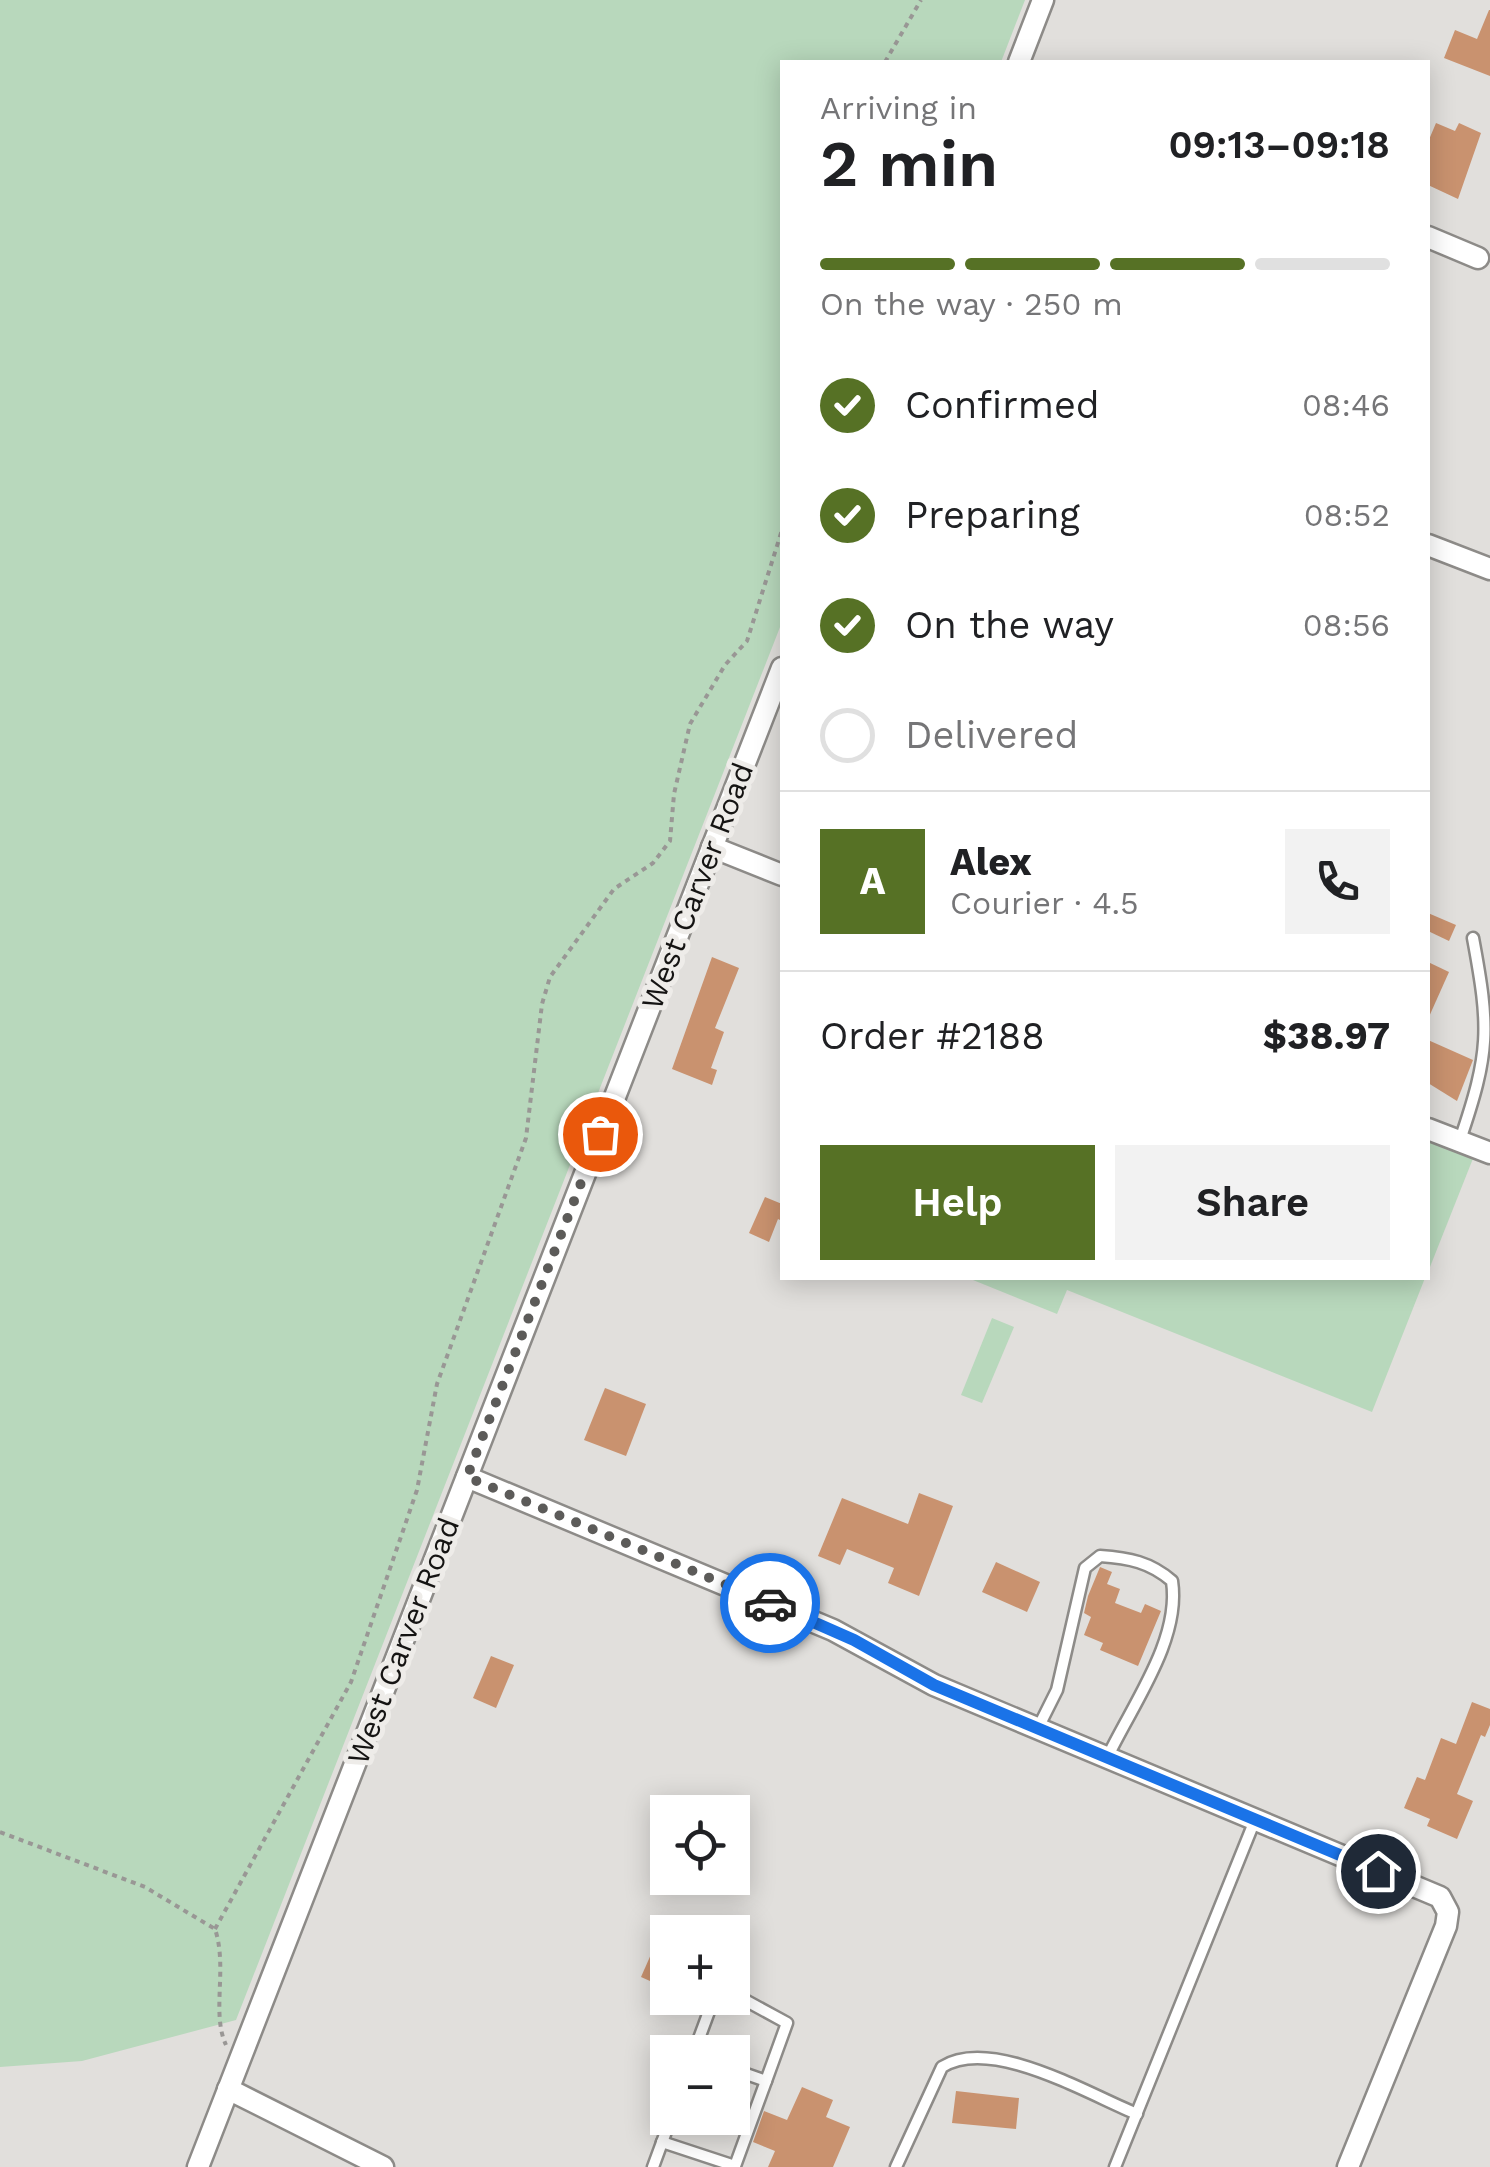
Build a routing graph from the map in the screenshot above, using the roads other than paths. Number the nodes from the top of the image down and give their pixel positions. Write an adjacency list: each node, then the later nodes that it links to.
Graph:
1 (1044, 0): 2 (street)
2 (1019, 60)
3 (1430, 238): 4 (street)
4 (1478, 258)
5 (1430, 546): 6 (street)
6 (1490, 570)
7 (780, 673): 8 (street, West Carver Road)
8 (712, 848): 9 (street); 14 (street, West Carver Road)
9 (780, 874)
10 (1473, 938): 12 (lane)
11 (1430, 1130): 12 (street)
12 (1460, 1141): 13 (street)
13 (1490, 1153)
14 (480, 1482): 15 (street); 21 (street, West Carver Road)
15 (1037, 1728): 16 (street); 16 (lane)
16 (1106, 1758): 17 (street)
17 (1256, 1818): 22 (lane); 30 (street)
18 (750, 2003): 20 (lane)
19 (750, 2076): 20 (lane)
20 (766, 2081): 24 (lane)
21 (228, 2089): 25 (street, West Carver Road); 26 (street)
22 (1136, 2114): 28 (lane); 29 (lane)
23 (665, 2135): 24 (lane)
24 (662, 2142): 27 (lane)
25 (198, 2167)
26 (383, 2167)
27 (653, 2167)
28 (896, 2167)
29 (1115, 2167)
30 (1348, 2167)

